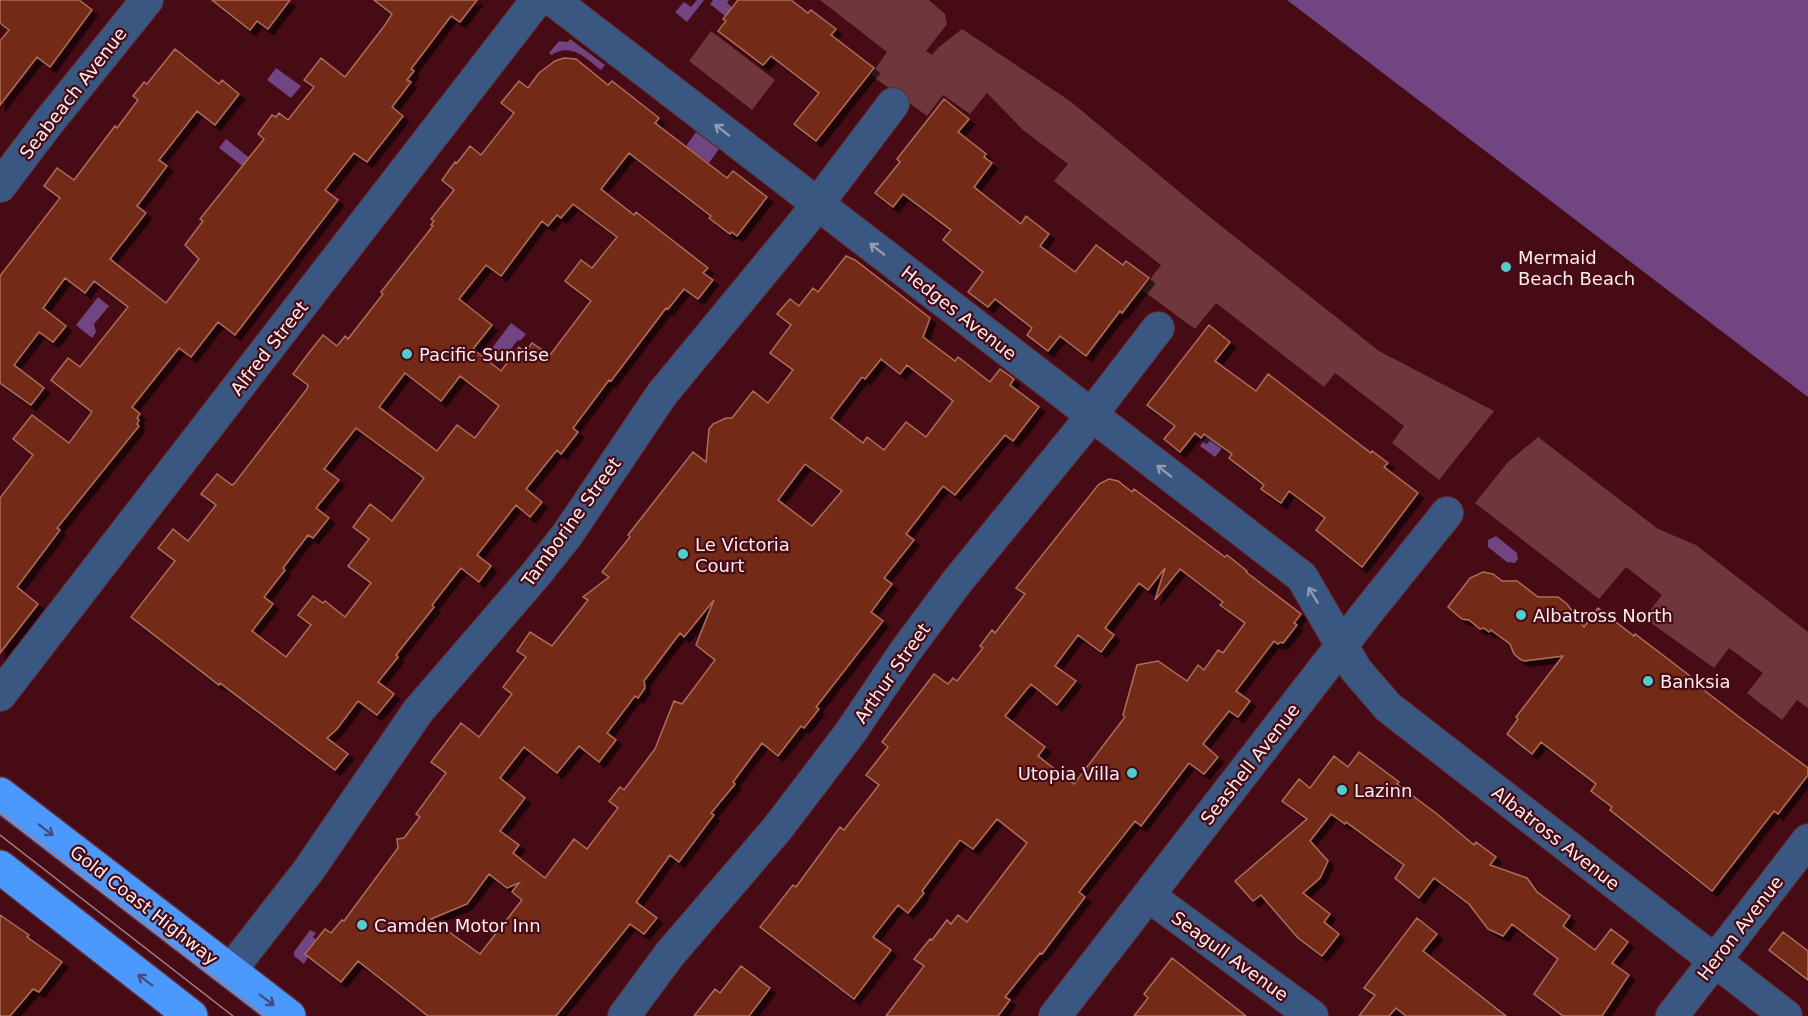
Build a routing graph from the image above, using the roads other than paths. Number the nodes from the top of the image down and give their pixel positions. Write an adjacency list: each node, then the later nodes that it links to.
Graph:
1 (147, 0): 5 (street, Seabeach Avenue)
2 (537, 0): 11 (street, Alfred Street)
3 (553, 0): 6 (street, Hedges Avenue, one-way to 3)
4 (893, 104): 6 (street, Tamborine Street)
5 (0, 186)
6 (818, 204): 8 (street, Hedges Avenue, one-way to 6); 17 (street, Tamborine Street)
7 (1158, 328): 8 (street, Arthur Street)
8 (1092, 416): 10 (street, Hedges Avenue, one-way to 8); 20 (street, Arthur Street)
9 (1447, 513): 10 (street, Seashell Avenue)
10 (1342, 645): 15 (street, Seashell Avenue); 16 (street, Albatross Avenue)
11 (0, 695)
12 (0, 794): 17 (highway, Gold Coast Highway, one-way to 17)
13 (1808, 840): 16 (street, Heron Avenue)
14 (0, 867): 18 (highway, one-way to 14)
15 (1149, 896): 21 (street, Seashell Avenue); 22 (street, Seagull Avenue)
16 (1716, 961): 23 (street, Heron Avenue); 24 (street, Albatross Avenue)
17 (230, 971): 19 (highway, Gold Coast Highway, one-way to 19)
18 (191, 1016)
19 (289, 1016)
20 (624, 1016)
21 (1055, 1016)
22 (1312, 1016)
23 (1672, 1016)
24 (1786, 1016)

